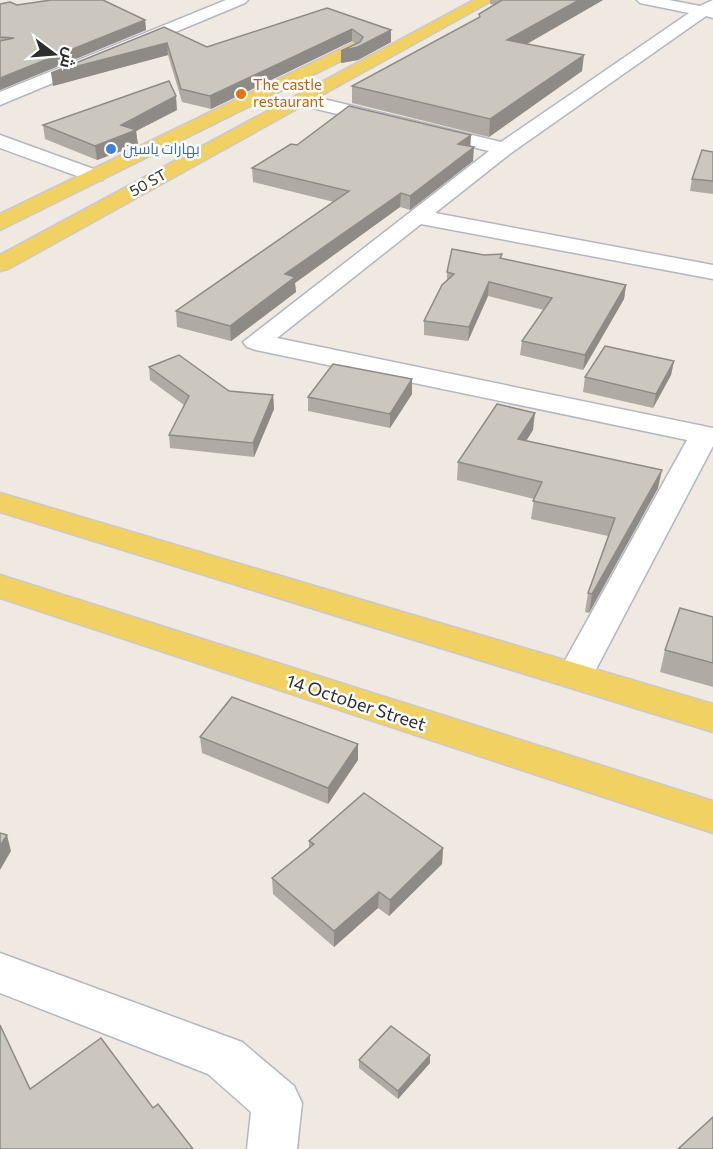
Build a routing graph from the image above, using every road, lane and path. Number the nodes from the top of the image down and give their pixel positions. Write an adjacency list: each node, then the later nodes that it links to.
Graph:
1 (240, 0): 6 (street)
2 (485, 0): 7 (main road, 50 ST)
3 (645, 0): 4 (street)
4 (709, 10): 11 (street)
5 (365, 41): 8 (main road, 50 ST)
6 (0, 99)
7 (303, 100): 9 (main road, 50 ST); 11 (street)
8 (211, 119): 9 (main road); 12 (main road, 50 ST)
9 (246, 129): 13 (main road, 50 ST)
10 (0, 141): 14 (street)
11 (504, 149): 15 (street)
12 (146, 150): 13 (main road); 14 (main road, 50 ST)
13 (186, 162): 17 (main road, 50 ST)
14 (94, 176): 16 (main road, 50 ST)
15 (418, 217): 18 (street); 19 (street)
16 (0, 223)
17 (0, 264)
18 (710, 266)
19 (708, 436): 22 (street)
20 (0, 502): 22 (main road)
21 (0, 586): 24 (main road, 14 October Street)
22 (575, 675): 23 (main road)
23 (713, 718)
24 (713, 817)
25 (0, 973): 26 (street)
26 (272, 1149)

